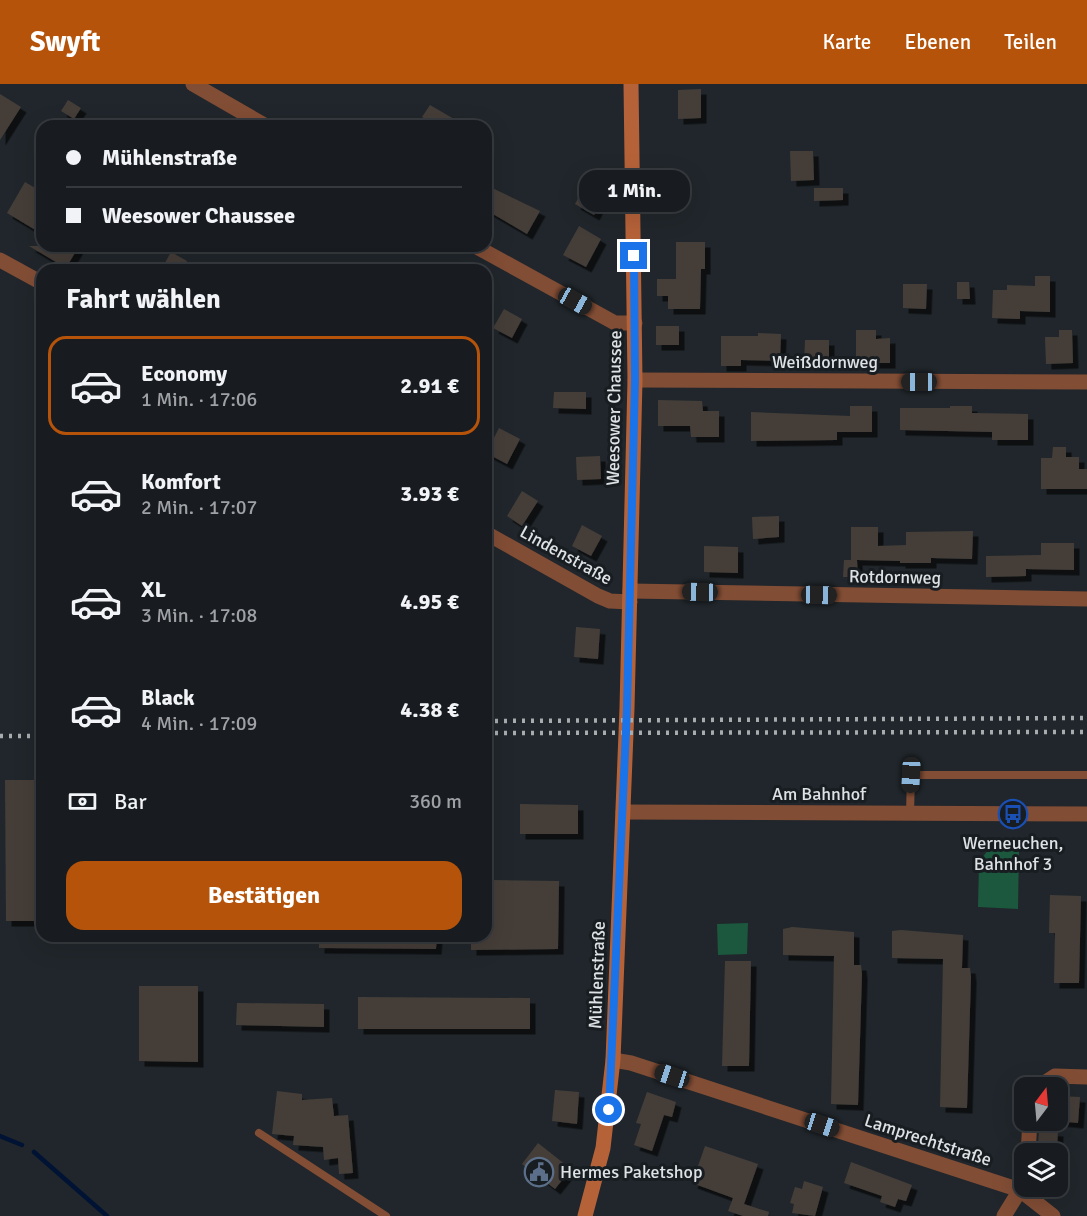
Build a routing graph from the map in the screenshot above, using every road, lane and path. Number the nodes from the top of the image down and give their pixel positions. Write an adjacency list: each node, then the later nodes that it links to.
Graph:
1 (193, 84): 3 (street)
2 (631, 84): 7 (main road, Weesower Chaussee)
3 (256, 120)
4 (486, 252): 7 (street)
5 (0, 260): 6 (street)
6 (36, 280)
7 (635, 323): 8 (main road, Weesower Chaussee)
8 (635, 380): 9 (street, Weißdornweg); 11 (main road, Weesower Chaussee)
9 (1087, 382)
10 (492, 536): 11 (street, Lindenstraße)
11 (630, 597): 12 (street, Rotdornweg); 13 (main road, Weesower Chaussee)
12 (1087, 599)
13 (626, 733): 15 (main road, Mühlenstraße)
14 (1087, 775): 16 (lane)
15 (622, 812): 16 (street, Am Bahnhof); 18 (main road, Mühlenstraße)
16 (910, 814): 17 (street, Am Bahnhof)
17 (1087, 814)
18 (613, 1060): 22 (street, Lamprechtstraße); 26 (main road, Mühlenstraße)
19 (1054, 1077): 20 (street)
20 (1087, 1077)
21 (259, 1133): 25 (lane)
22 (1014, 1188)
23 (1016, 1197): 27 (street)
24 (1029, 1197): 28 (street, Lamprechtstraße)
25 (386, 1216)
26 (585, 1216)
27 (1004, 1216)
28 (1053, 1216)

